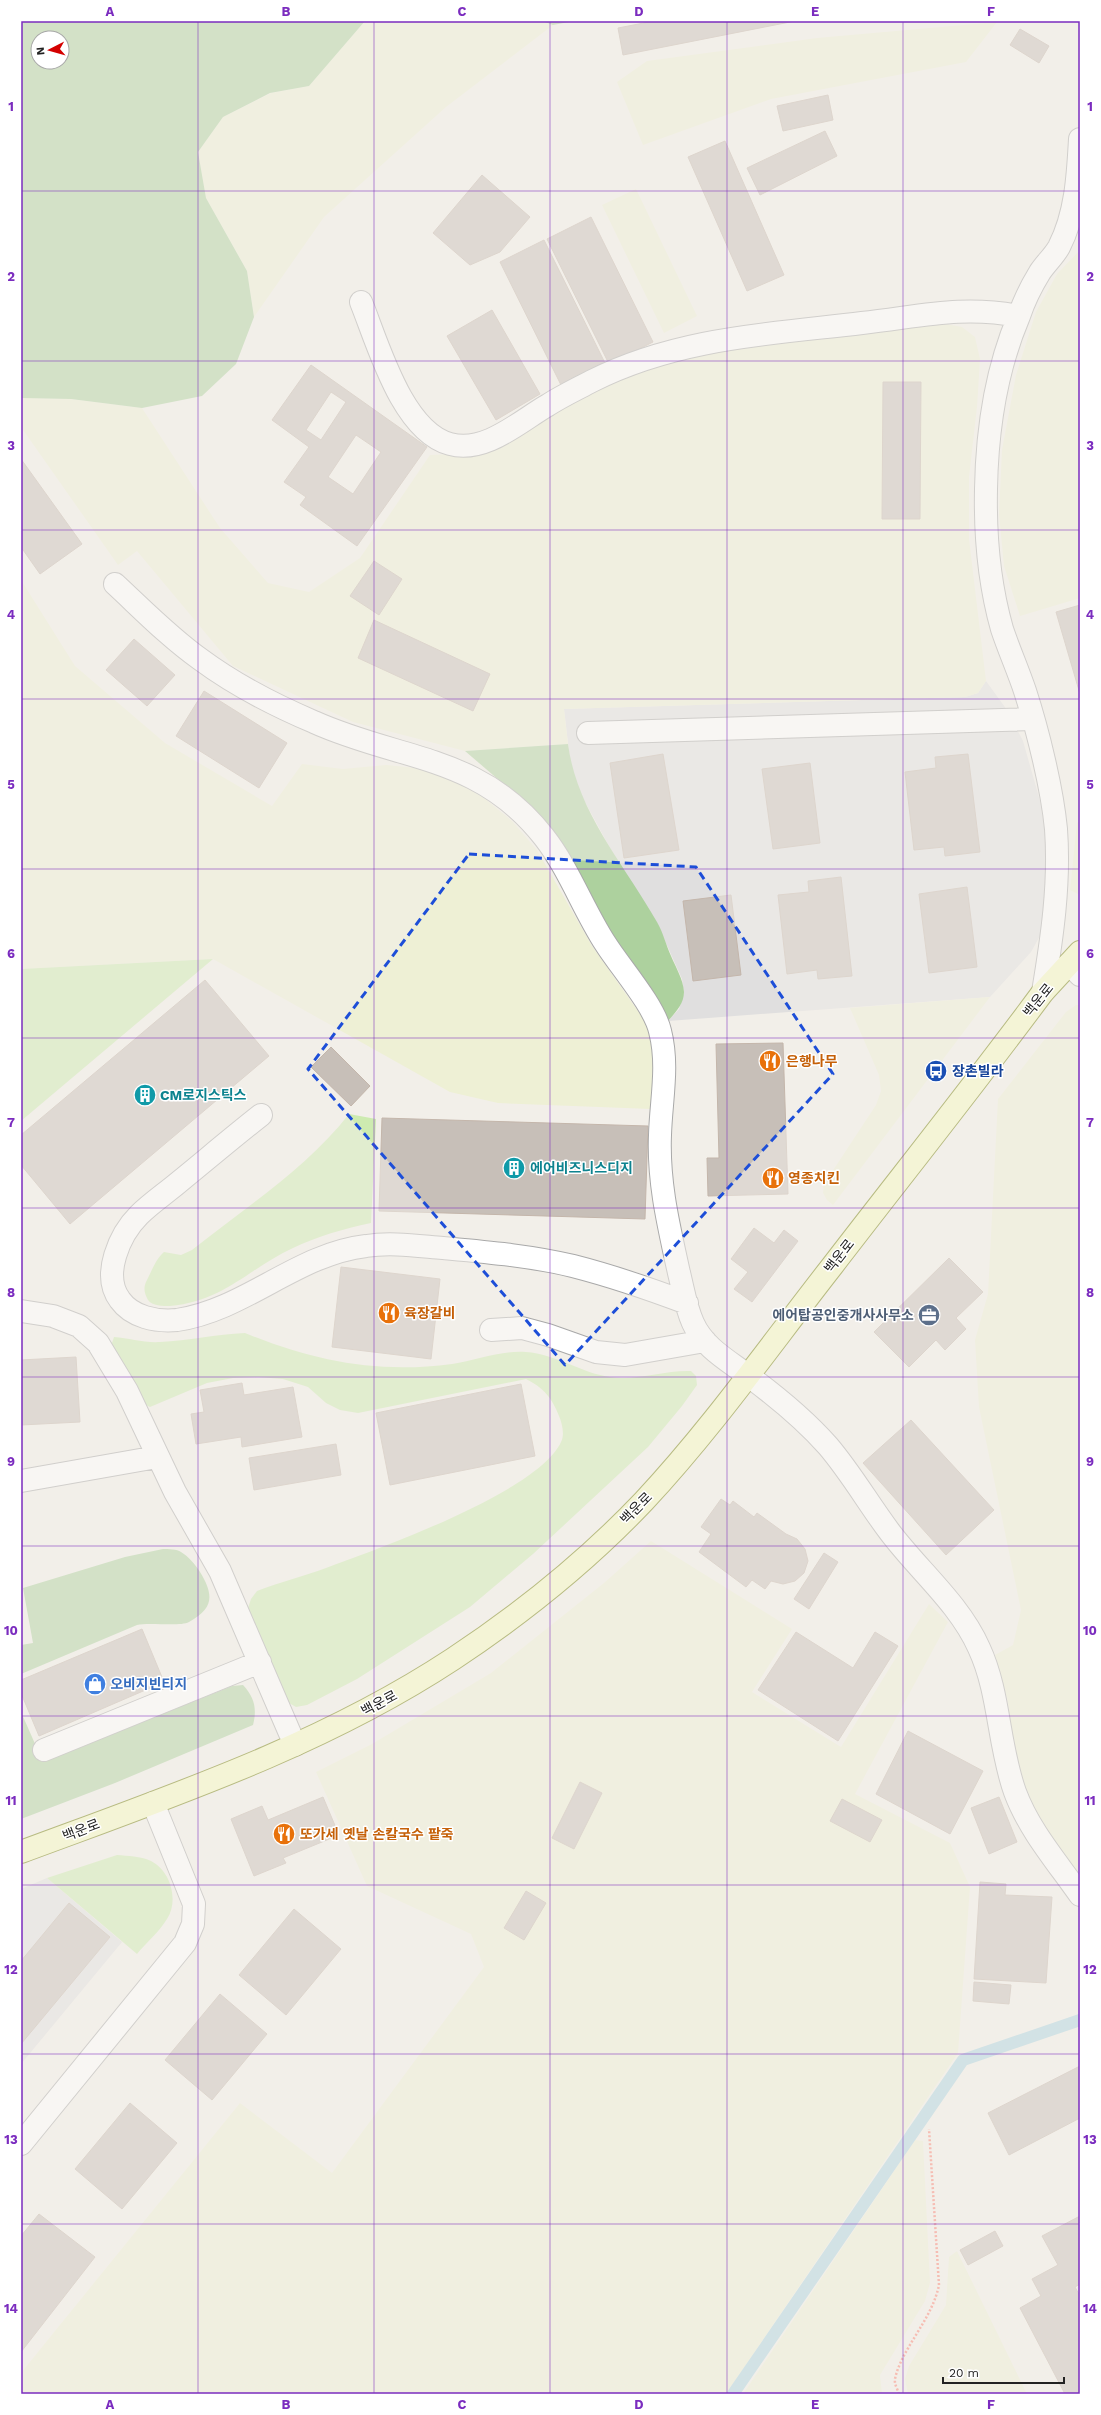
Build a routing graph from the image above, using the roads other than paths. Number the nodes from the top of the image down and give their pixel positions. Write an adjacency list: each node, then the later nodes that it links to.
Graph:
1 (1080, 140): 3 (lane)
2 (361, 302): 3 (lane)
3 (1019, 316): 5 (lane)
4 (115, 584): 10 (lane)
5 (1032, 720): 6 (lane); 8 (lane)
6 (588, 733)
7 (1076, 964): 8 (street, 백운로)
8 (1043, 992): 14 (street, 백운로)
9 (261, 1115): 10 (lane)
10 (687, 1303): 13 (lane)
11 (21, 1310): 15 (lane)
12 (491, 1330): 13 (lane)
13 (705, 1341): 14 (lane)
14 (748, 1376): 18 (street, 백운로); 22 (lane)
15 (157, 1457): 16 (lane); 17 (lane)
16 (21, 1481)
17 (260, 1662): 18 (lane); 19 (lane)
18 (295, 1745): 20 (street, 백운로)
19 (44, 1750)
20 (153, 1803): 21 (street, 백운로); 23 (lane)
21 (21, 1852)
22 (1080, 1895)
23 (21, 2144)

